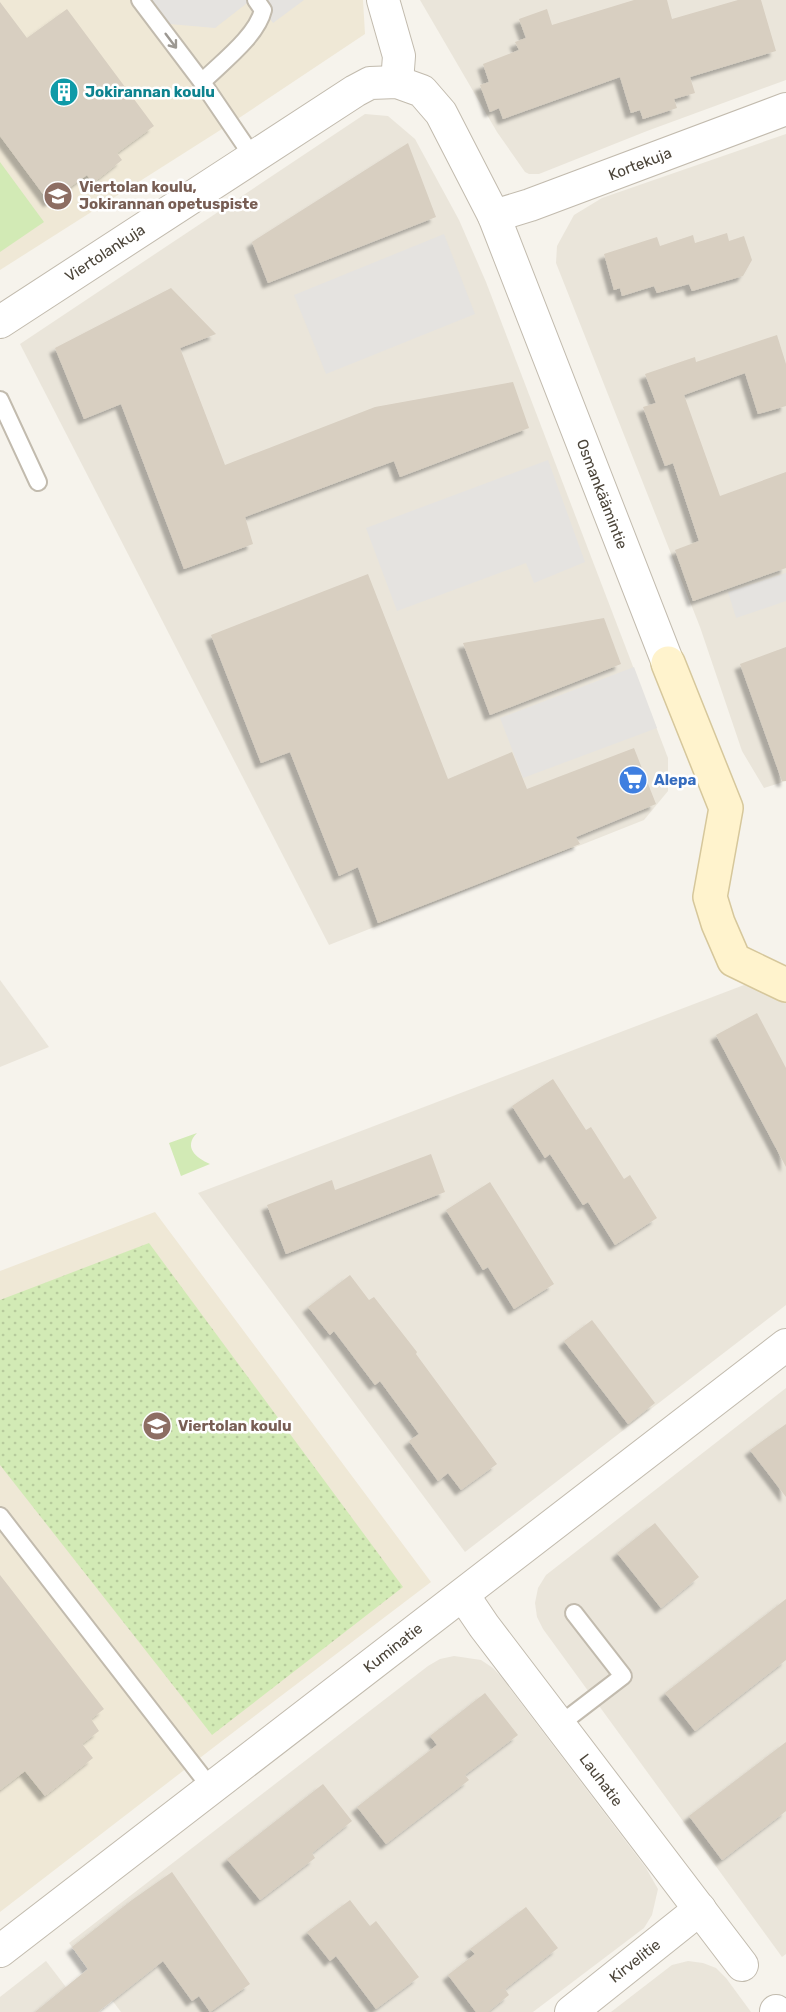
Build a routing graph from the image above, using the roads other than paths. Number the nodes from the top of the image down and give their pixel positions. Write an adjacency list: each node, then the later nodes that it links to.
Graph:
1 (140, 0): 4 (lane, one-way to 4)
2 (256, 0): 4 (lane)
3 (383, 0): 5 (street)
4 (202, 82): 7 (lane)
5 (397, 82): 7 (street, Viertolankuja); 8 (street, Osmankäämintie)
6 (786, 109): 8 (street, Kortekuja)
7 (253, 157): 9 (street, Viertolankuja)
8 (494, 216): 12 (street, Osmankäämintie)
9 (0, 322)
10 (0, 400): 11 (lane)
11 (38, 482)
12 (668, 663): 13 (street, Osmankäämintie)
13 (786, 985)
14 (786, 1344): 16 (street, Kuminatie)
15 (0, 1516): 19 (lane)
16 (463, 1595): 18 (street, Lauhatie); 19 (street, Kuminatie)
17 (574, 1613): 18 (lane)
18 (559, 1725): 20 (street, Lauhatie)
19 (211, 1788): 21 (street, Kuminatie)
20 (700, 1910): 22 (street, Lauhatie); 23 (street, Kirvelitie)
21 (0, 1951)
22 (742, 1965)
23 (571, 2012)

